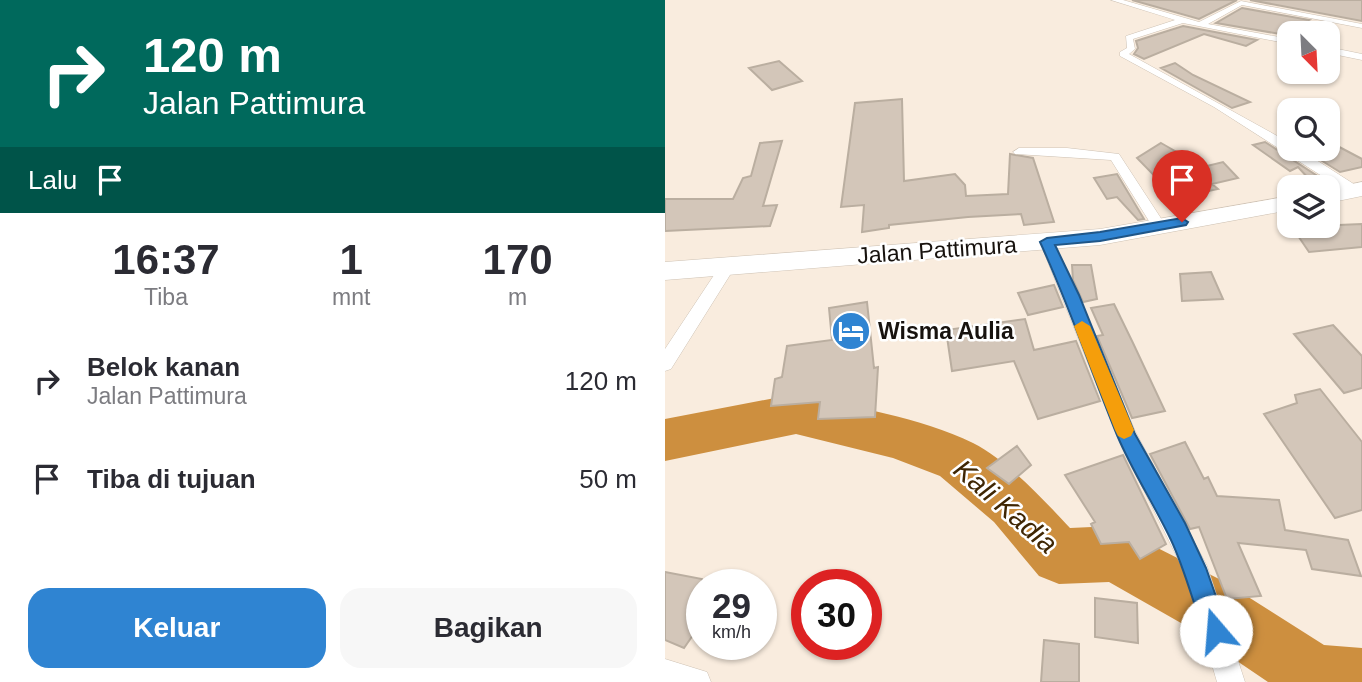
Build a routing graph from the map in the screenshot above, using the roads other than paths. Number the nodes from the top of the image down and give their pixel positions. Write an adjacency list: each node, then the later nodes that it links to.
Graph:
1 (1115, 0): 3 (street)
2 (1243, 2): 4 (street); 5 (street)
3 (1182, 20): 4 (street); 9 (street)
4 (1200, 25): 6 (street)
5 (1362, 26)
6 (1277, 40)
7 (1341, 53): 8 (street)
8 (1362, 57)
9 (1277, 140)
10 (1019, 152): 15 (street)
11 (1312, 161): 12 (street)
12 (1358, 190): 13 (highway)
13 (1340, 194)
14 (1277, 205): 15 (highway, Jalan Pattimura)
15 (1159, 226): 16 (highway, Jalan Pattimura)
16 (1047, 242): 17 (highway, Jalan Pattimura); 21 (street)
17 (727, 267): 18 (highway, Jalan Pattimura); 19 (street)
18 (665, 271)
19 (665, 364)
20 (665, 673): 22 (street)
21 (1228, 674)
22 (697, 682)

